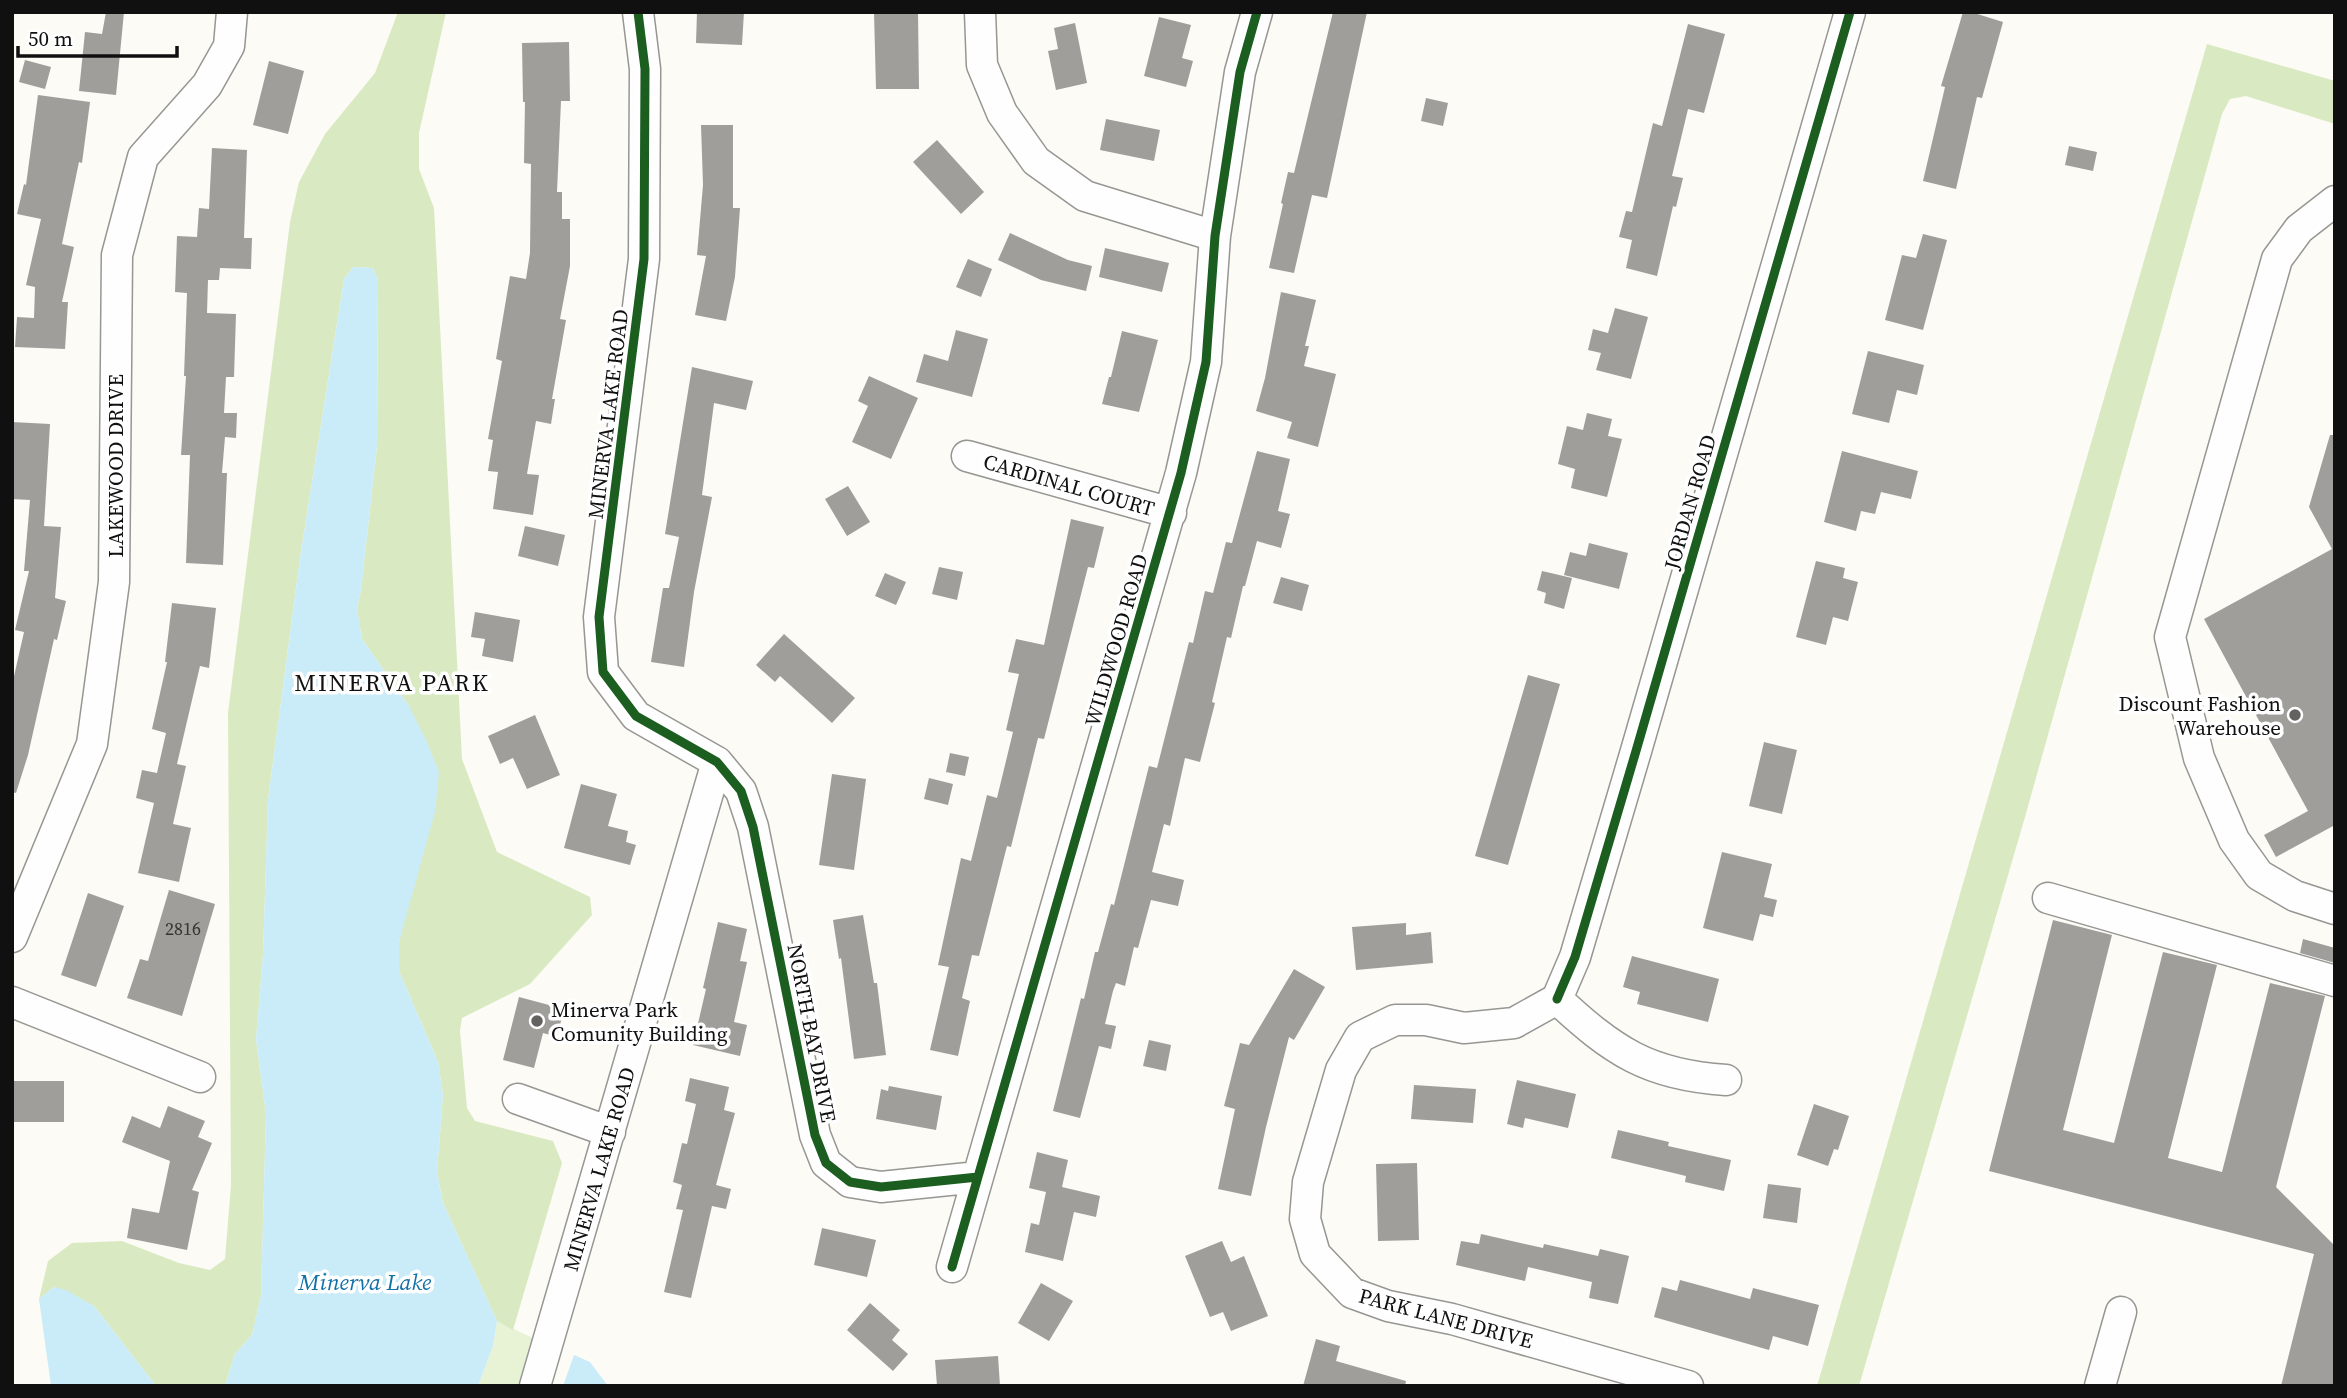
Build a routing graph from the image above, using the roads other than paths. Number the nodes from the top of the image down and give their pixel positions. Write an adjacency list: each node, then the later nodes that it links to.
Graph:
1 (232, 12): 13 (street, LAKEWOOD DRIVE)
2 (638, 12): 10 (street, MINERVA LAKE ROAD)
3 (980, 12): 7 (street)
4 (1257, 12): 7 (street, WILDWOOD ROAD)
5 (1850, 12): 15 (street, JORDAN ROAD)
6 (2335, 201): 12 (street)
7 (1215, 236): 9 (street, WILDWOOD ROAD)
8 (968, 456): 9 (street, CARDINAL COURT)
9 (1171, 513): 21 (street, WILDWOOD ROAD)
10 (717, 762): 20 (street, MINERVA LAKE ROAD); 21 (street, NORTH BAY DRIVE)
11 (2048, 898): 14 (street)
12 (2335, 909)
13 (12, 937)
14 (2335, 981)
15 (1557, 999): 18 (street); 25 (street, PARK LANE DRIVE)
16 (12, 1002): 17 (street)
17 (200, 1077)
18 (1726, 1080)
19 (518, 1099): 20 (street)
20 (610, 1132): 24 (street, MINERVA LAKE ROAD)
21 (978, 1177): 22 (street, WILDWOOD ROAD)
22 (952, 1266)
23 (2120, 1312): 26 (street)
24 (535, 1386)
25 (1688, 1386)
26 (2100, 1386)

